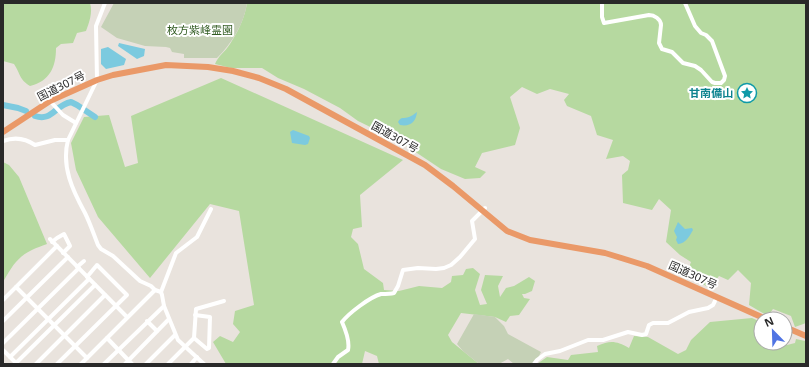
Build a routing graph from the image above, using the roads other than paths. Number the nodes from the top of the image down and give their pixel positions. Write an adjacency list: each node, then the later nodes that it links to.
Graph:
1 (105, 3): 4 (street)
2 (602, 3): 3 (street)
3 (686, 3)
4 (97, 80): 5 (highway, 国道307号); 6 (street); 11 (highway, 国道307号)
5 (50, 101): 6 (street); 7 (highway, 国道307号)
6 (76, 123): 8 (street)
7 (3, 132)
8 (68, 140): 9 (street); 20 (street)
9 (3, 141)
10 (211, 209): 21 (street)
11 (483, 210): 30 (highway, 国道307号); 65 (street)
12 (57, 246): 13 (street); 13 (street); 19 (street)
13 (63, 253): 14 (street)
14 (68, 257): 16 (street); 23 (street)
15 (84, 261): 16 (street)
16 (78, 268): 17 (street); 29 (street)
17 (88, 278): 18 (street); 27 (street); 34 (street)
18 (95, 285): 22 (street); 37 (street)
19 (16, 287): 23 (street); 24 (street)
20 (155, 290): 21 (street); 32 (street)
21 (161, 292): 28 (street)
22 (105, 295): 27 (street); 41 (street)
23 (27, 298): 29 (street); 35 (street)
24 (3, 300)
25 (224, 301): 31 (street)
26 (715, 301): 66 (street)
27 (116, 306): 32 (street); 46 (street)
28 (164, 306): 33 (street); 36 (street)
29 (38, 309): 34 (street); 45 (street)
30 (753, 313)
31 (195, 316): 44 (street); 44 (street)
32 (127, 317): 43 (street)
33 (169, 319): 39 (street); 40 (street)
34 (48, 320): 37 (street); 50 (street)
35 (3, 321)
36 (147, 321): 39 (street); 49 (street)
37 (54, 325): 41 (street); 54 (street)
38 (793, 330): 42 (highway)
39 (157, 331): 53 (street)
40 (175, 335): 47 (street); 61 (street)
41 (64, 336): 46 (street); 55 (street)
42 (806, 336)
43 (106, 338): 49 (street); 52 (street)
44 (194, 338): 47 (street)
45 (3, 343)
46 (75, 346): 52 (street); 56 (street)
47 (185, 346): 51 (street); 62 (street)
48 (3, 350): 50 (street)
49 (118, 350): 53 (street); 58 (street)
50 (10, 357): 54 (street)
51 (197, 357): 63 (street); 64 (street)
52 (87, 358): 57 (street)
53 (129, 360): 59 (street); 60 (street)
54 (17, 363)
55 (36, 364)
56 (57, 364)
57 (81, 364)
58 (104, 364)
59 (125, 364)
60 (132, 364)
61 (146, 364)
62 (168, 364)
63 (191, 364)
64 (204, 364)
65 (333, 364)
66 (534, 364)

